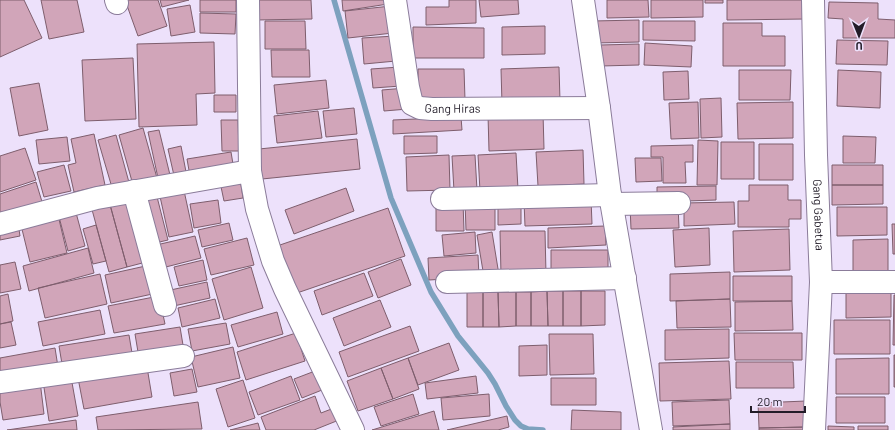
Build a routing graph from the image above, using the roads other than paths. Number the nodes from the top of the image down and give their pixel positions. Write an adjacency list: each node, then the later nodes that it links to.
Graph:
1 (248, 0): 6 (street)
2 (395, 0): 5 (street, Gang Hiras)
3 (583, 0): 5 (street)
4 (812, 0): 14 (street, Gang Gabetua)
5 (599, 108): 9 (street)
6 (250, 171): 7 (street); 19 (street)
7 (134, 191): 11 (street); 16 (street)
8 (442, 199): 9 (street)
9 (611, 199): 10 (street); 12 (street)
10 (679, 203)
11 (0, 224)
12 (625, 278): 13 (street); 20 (street)
13 (447, 282)
14 (821, 282): 15 (street); 21 (street, Gang Gabetua)
15 (895, 282)
16 (164, 306)
17 (183, 356): 18 (street)
18 (0, 382)
19 (354, 430)
20 (651, 430)
21 (814, 430)

